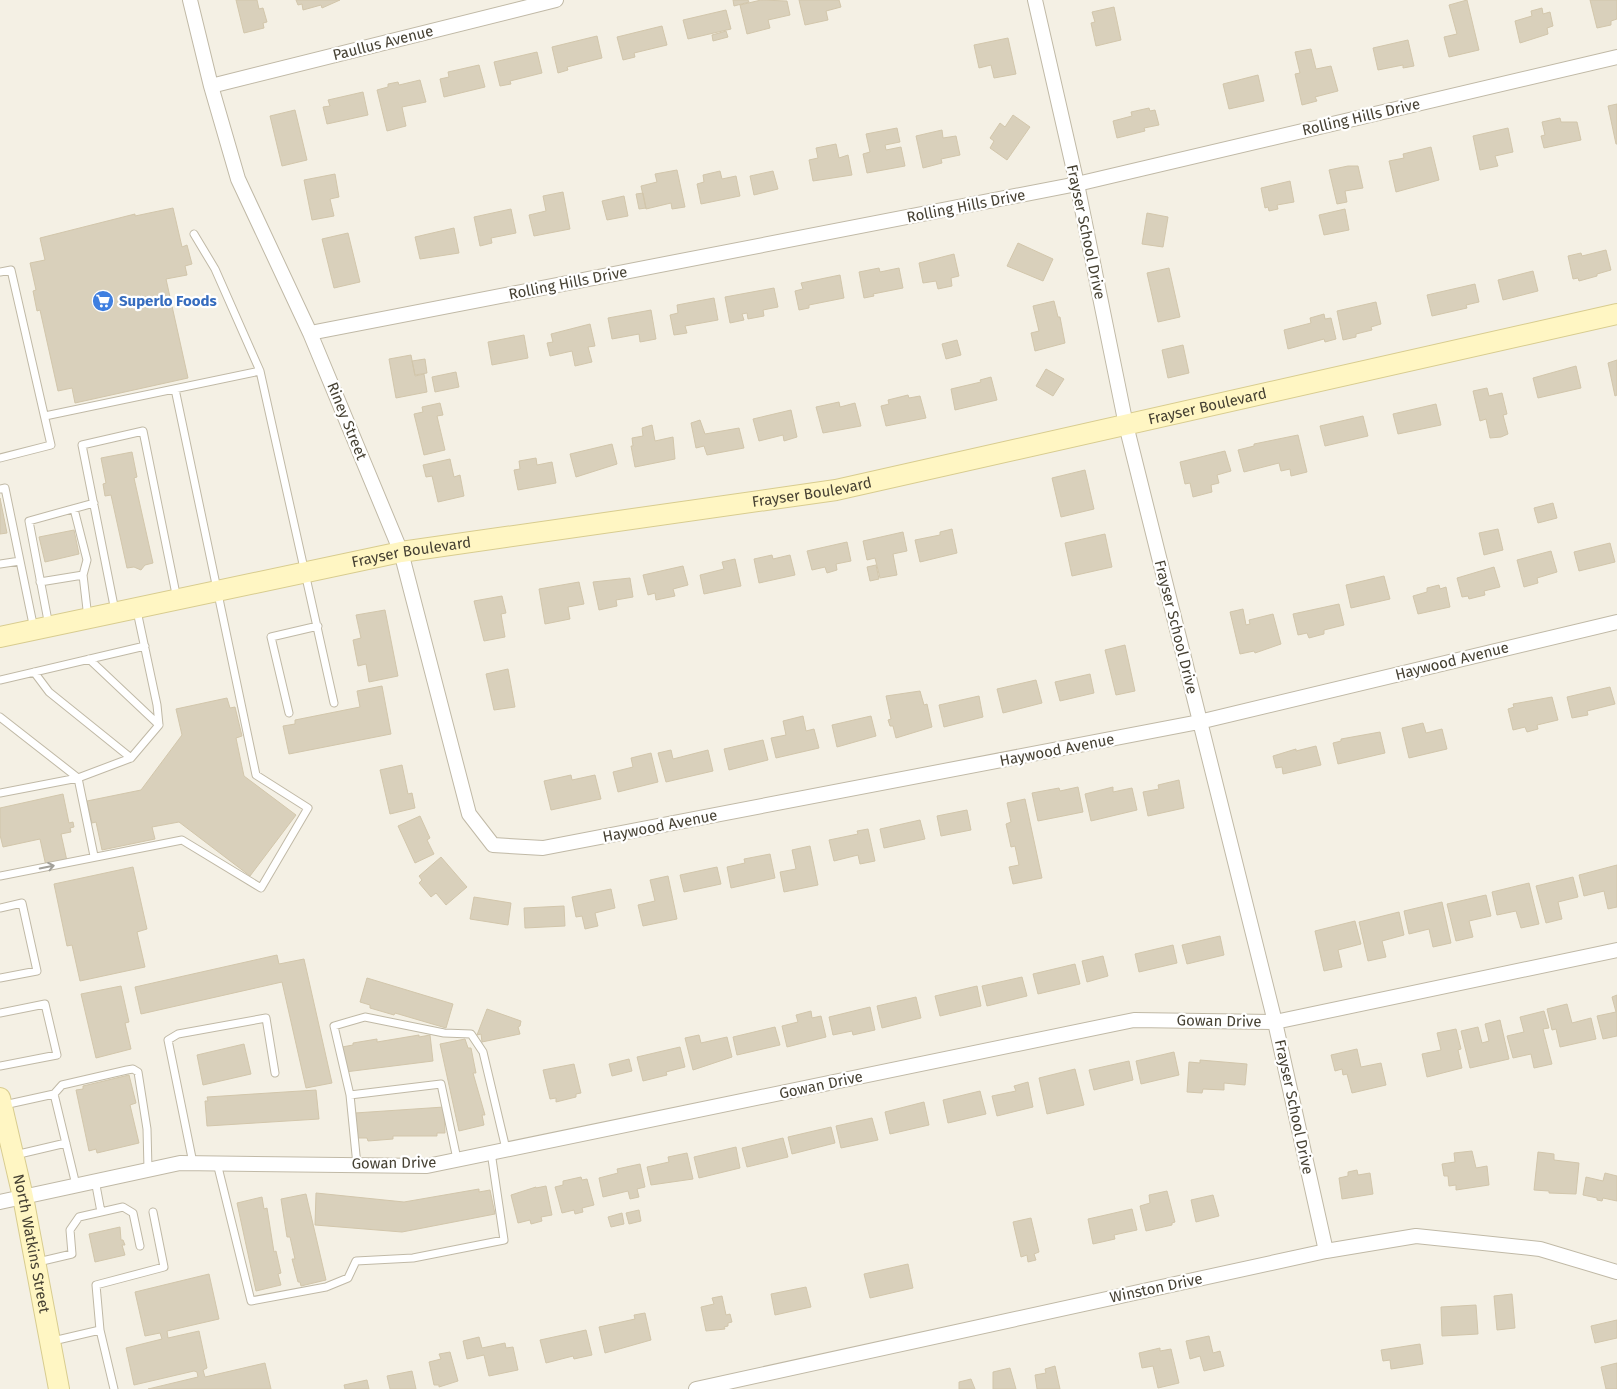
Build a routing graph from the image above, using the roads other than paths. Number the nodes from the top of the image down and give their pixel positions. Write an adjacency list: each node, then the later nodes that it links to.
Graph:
1 (190, 0): 5 (street, Riney Street)
2 (556, 0): 5 (street, Paullus Avenue)
3 (1035, 0): 6 (street, Frayser School Drive)
4 (1617, 56): 6 (street, Rolling Hills Drive)
5 (211, 86): 10 (street, Riney Street)
6 (1077, 184): 10 (street, Rolling Hills Drive); 14 (street, Frayser School Drive)
7 (194, 234): 11 (lane)
8 (0, 272): 13 (lane)
9 (1617, 314): 14 (main road, Frayser Boulevard)
10 (310, 333): 19 (street, Riney Street)
11 (260, 371): 12 (lane); 22 (lane)
12 (175, 389): 13 (lane); 25 (lane)
13 (45, 416): 15 (lane)
14 (1126, 425): 19 (main road, Frayser Boulevard); 41 (street, Frayser School Drive)
15 (0, 458)
16 (0, 489): 20 (lane)
17 (94, 504): 18 (lane); 26 (lane); 28 (lane)
18 (74, 508): 23 (lane); 24 (lane)
19 (401, 552): 22 (main road, Frayser Boulevard); 46 (street, Riney Street)
20 (20, 560): 21 (lane); 32 (lane)
21 (0, 564)
22 (306, 572): 25 (main road, Frayser Boulevard); 31 (lane)
23 (83, 575): 24 (lane); 29 (lane)
24 (40, 582): 32 (lane)
25 (216, 590): 26 (main road, Frayser Boulevard); 47 (lane)
26 (177, 599): 27 (main road, Frayser Boulevard)
27 (136, 608): 28 (main road, Frayser Boulevard); 34 (lane)
28 (116, 612): 29 (main road, Frayser Boulevard)
29 (88, 618): 32 (main road, Frayser Boulevard)
30 (1617, 622): 41 (street, Haywood Avenue)
31 (318, 626): 38 (lane); 39 (lane)
32 (42, 628): 33 (main road, Frayser Boulevard)
33 (0, 637)
34 (145, 646): 35 (lane); 42 (lane)
35 (89, 659): 36 (lane); 42 (lane)
36 (34, 672): 37 (lane); 43 (lane)
37 (0, 680)
38 (334, 703)
39 (289, 713)
40 (0, 717): 44 (lane)
41 (1199, 722): 46 (street, Haywood Avenue); 53 (street, Frayser School Drive)
42 (159, 724): 43 (lane)
43 (131, 758): 44 (lane)
44 (78, 778): 45 (lane); 47 (lane)
45 (0, 793)
46 (493, 845)
47 (94, 856): 48 (lane, one-way to 47)
48 (0, 876)
49 (0, 908): 51 (lane)
50 (1617, 950): 53 (street, Gowan Drive)
51 (0, 978)
52 (0, 1013): 54 (lane)
53 (1275, 1022): 60 (street, Gowan Drive); 75 (street, Frayser School Drive)
54 (0, 1066)
55 (275, 1073): 64 (lane)
56 (54, 1094): 58 (lane); 59 (lane); 67 (lane)
57 (350, 1095): 60 (lane); 63 (lane); 66 (lane)
58 (1, 1102): 62 (main road, North Watkins Street)
59 (66, 1143): 62 (lane); 69 (lane)
60 (506, 1150): 61 (street, Gowan Drive)
61 (491, 1152): 63 (street, Gowan Drive); 65 (lane)
62 (12, 1156): 70 (main road, North Watkins Street)
63 (457, 1159): 66 (street, Gowan Drive)
64 (193, 1163): 65 (street, Gowan Drive); 67 (street, Gowan Drive)
65 (217, 1163): 66 (street, Gowan Drive)
66 (357, 1165)
67 (148, 1169): 68 (street, Gowan Drive)
68 (95, 1180): 69 (street, Gowan Drive); 72 (lane)
69 (76, 1185): 70 (street, Gowan Drive)
70 (23, 1197): 71 (street, Gowan Drive); 76 (main road, North Watkins Street)
71 (0, 1202)
72 (101, 1212): 74 (lane); 76 (lane)
73 (153, 1212): 78 (lane)
74 (140, 1246)
75 (1326, 1251): 77 (street, Winston Drive); 80 (street, Winston Drive)
76 (35, 1263): 79 (main road, North Watkins Street)
77 (1617, 1272)
78 (100, 1330): 79 (lane); 82 (lane)
79 (50, 1341): 81 (main road, North Watkins Street)
80 (714, 1387): 83 (street, Winston Drive)
81 (59, 1389)
82 (114, 1389)
83 (696, 1389)

